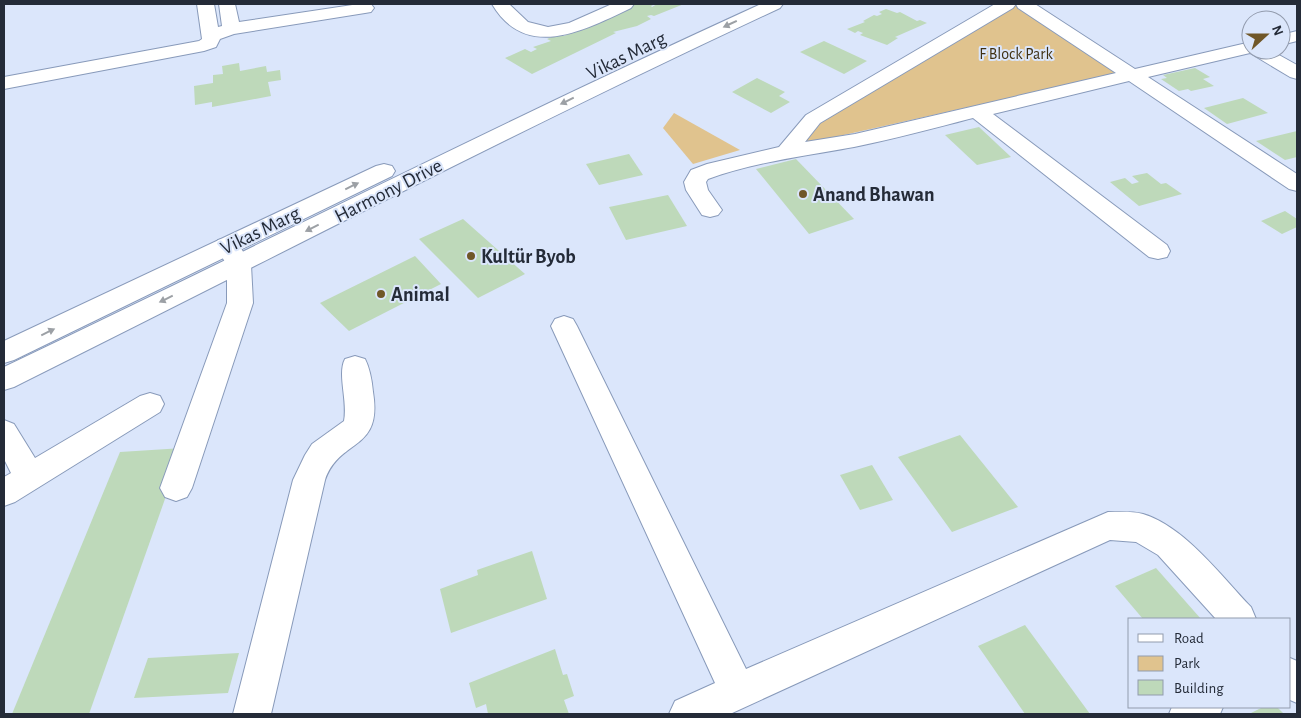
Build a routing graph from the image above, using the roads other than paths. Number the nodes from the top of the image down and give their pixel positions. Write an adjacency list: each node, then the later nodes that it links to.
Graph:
1 (206, 4): 11 (street)
2 (227, 4): 10 (street)
3 (500, 4): 4 (street)
4 (625, 4)
5 (734, 4): 22 (street, Vikas Marg, one-way to 5)
6 (774, 4): 22 (street, Harmony Drive, one-way to 22)
7 (1006, 4): 18 (street)
8 (1024, 4): 15 (street)
9 (365, 8): 10 (street)
10 (231, 29): 11 (street)
11 (210, 36): 16 (street)
12 (1241, 49): 15 (street)
13 (1274, 60): 14 (street)
14 (1297, 73)
15 (1132, 76): 17 (street); 19 (street)
16 (4, 83)
17 (978, 112): 18 (street); 21 (street)
18 (786, 152): 20 (street)
19 (1297, 184)
20 (710, 210)
21 (1158, 251)
22 (233, 256): 24 (street, Vikas Marg, one-way to 22); 26 (street, Harmony Drive, one-way to 26); 30 (street)
23 (564, 326): 33 (street)
24 (4, 353)
25 (355, 366): 35 (street)
26 (4, 379)
27 (150, 404): 29 (street)
28 (4, 432): 29 (street)
29 (30, 477): 31 (street)
30 (176, 488)
31 (4, 492)
32 (1238, 618): 33 (street)
33 (738, 692): 36 (street)
34 (1202, 708): 37 (street)
35 (252, 714)
36 (688, 714)
37 (1188, 714)

